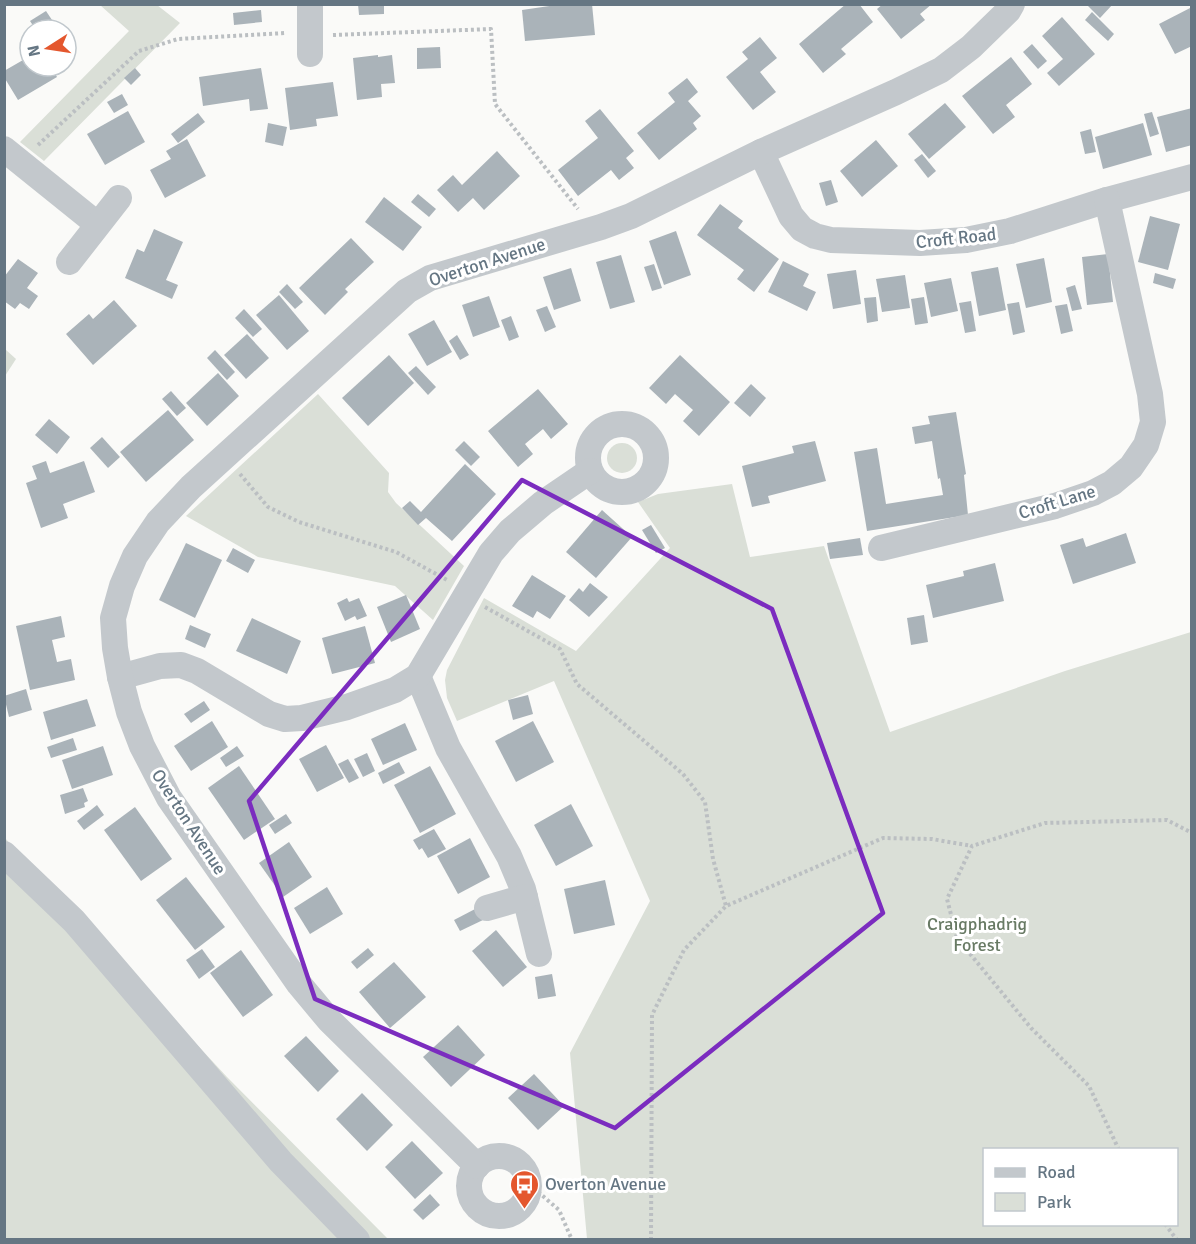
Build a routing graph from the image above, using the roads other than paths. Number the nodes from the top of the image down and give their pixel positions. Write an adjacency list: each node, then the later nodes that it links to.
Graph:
1 (310, 4): 3 (street)
2 (1012, 4): 4 (street, Overton Avenue)
3 (312, 46)
4 (761, 152): 8 (street, Croft Road); 14 (street, Overton Avenue)
5 (13, 156): 9 (street)
6 (1191, 177): 8 (street, Croft Road)
7 (119, 198): 9 (street)
8 (1107, 200): 12 (street, Croft Lane)
9 (97, 224): 10 (street)
10 (69, 262)
11 (590, 471): 13 (street)
12 (881, 548)
13 (418, 676): 14 (street); 16 (street)
14 (120, 677): 19 (street, Overton Avenue)
15 (4, 854): 20 (street)
16 (525, 897): 17 (street); 18 (street)
17 (487, 908)
18 (539, 954)
19 (477, 1166): 19 (street)
20 (357, 1239)

